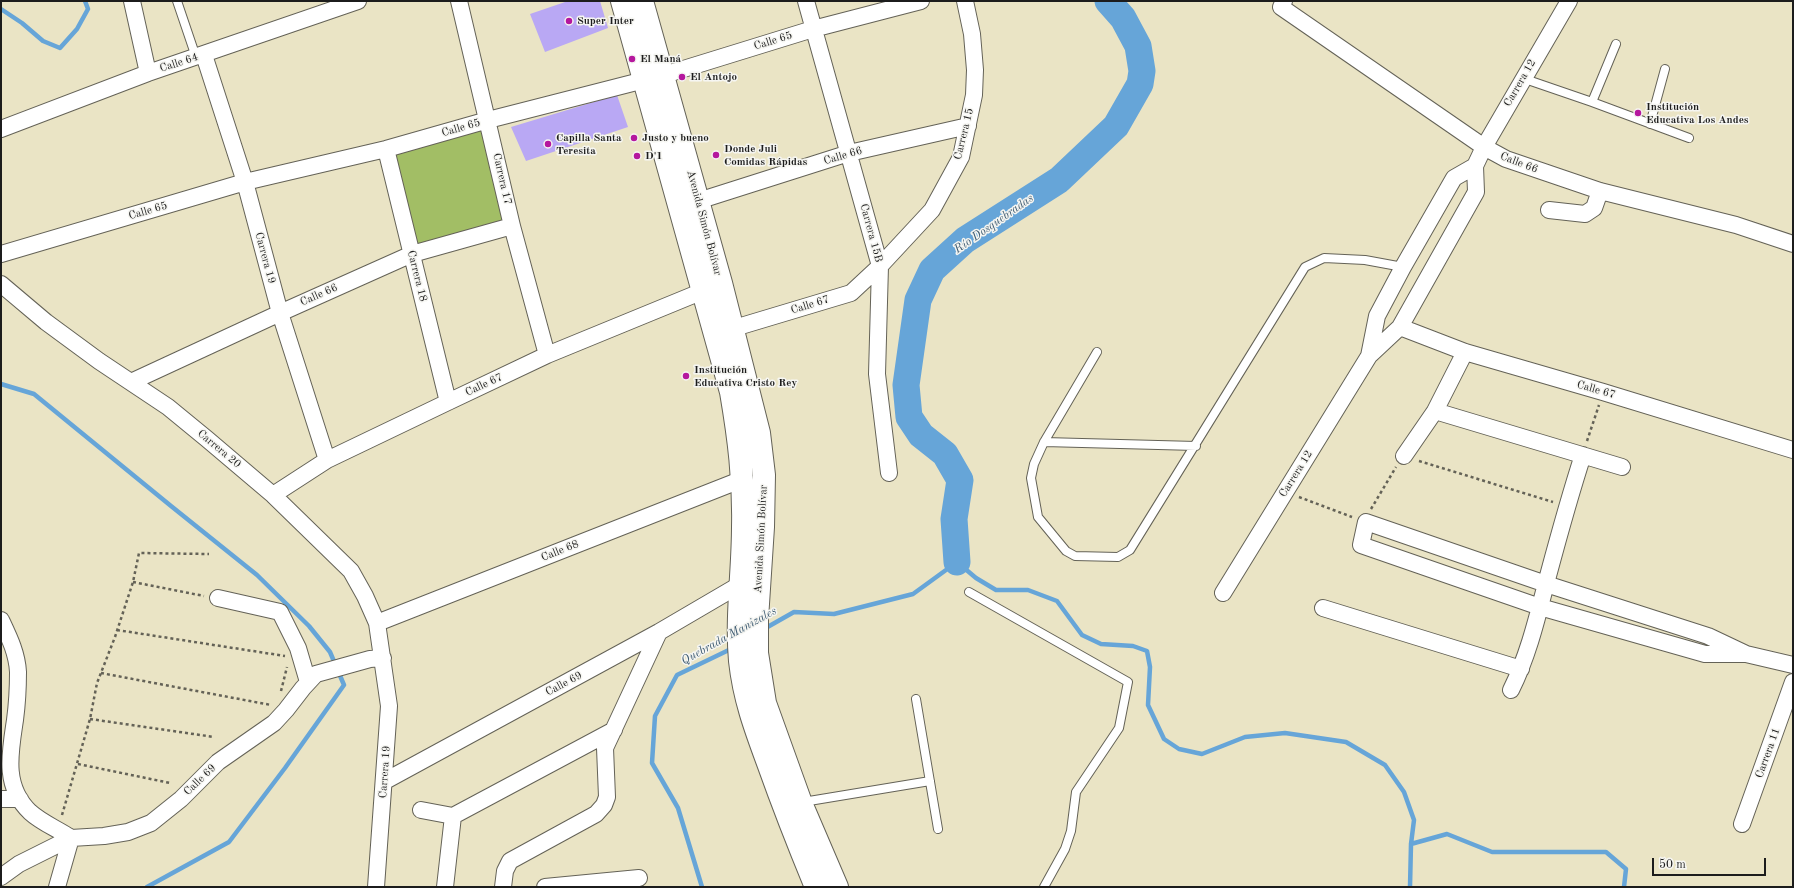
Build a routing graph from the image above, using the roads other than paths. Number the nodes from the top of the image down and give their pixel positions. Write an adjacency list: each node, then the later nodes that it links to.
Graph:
1 (132, 1): 16 (street)
2 (177, 1): 14 (lane)
3 (358, 1): 14 (street, Calle 64)
4 (459, 1): 20 (street, Carrera 17)
5 (622, 1): 17 (main road, Avenida Simón Bolívar)
6 (642, 1): 17 (main road, Avenida Simón Bolívar)
7 (806, 1): 12 (street, Carrera 15B)
8 (921, 1): 12 (street, Calle 65)
9 (965, 1): 22 (street, Carrera 15)
10 (1568, 1): 18 (street, Carrera 12)
11 (1283, 4): 25 (street, Calle 66)
12 (813, 29): 17 (street, Calle 65); 27 (street, Carrera 15B)
13 (1616, 44): 19 (lane)
14 (200, 56): 16 (street, Calle 64); 29 (street, Carrera 19)
15 (1665, 69): 21 (lane)
16 (148, 73): 23 (street, Calle 64)
17 (654, 78): 20 (street, Calle 65); 31 (main road, Avenida Simón Bolívar); 40 (main road, Avenida Simón Bolívar)
18 (1522, 78): 19 (lane); 25 (street, Carrera 12)
19 (1592, 102): 21 (lane)
20 (488, 120): 26 (street, Calle 65); 33 (street, Carrera 17)
21 (1650, 124): 24 (lane)
22 (968, 126): 27 (street, Calle 66); 37 (street, Carrera 15)
23 (1, 129)
24 (1689, 138)
25 (1484, 147): 28 (street, Carrera 12); 30 (street, Calle 66)
26 (386, 150): 29 (street, Calle 65); 36 (street, Carrera 18)
27 (849, 153): 31 (street, Calle 66); 37 (street, Carrera 15B)
28 (1475, 166): 38 (street, Carrera 12); 42 (street, Carrera 12)
29 (245, 182): 35 (street, Calle 65); 41 (street, Carrera 19)
30 (1600, 191): 32 (street); 34 (street, Calle 66)
31 (698, 201): 43 (main road, Avenida Simón Bolívar)
32 (1549, 210)
33 (512, 226): 36 (street, Calle 66); 46 (street, Carrera 17)
34 (1793, 244)
35 (1, 254)
36 (412, 254): 41 (street, Calle 66); 49 (street, Carrera 18)
37 (880, 266): 43 (street, Calle 67); 58 (street, Carrera 15B)
38 (1403, 267): 47 (street, Carrera 12); 52 (lane)
39 (1, 284): 48 (street, Carrera 20)
40 (703, 291): 46 (street, Calle 67); 59 (main road, Avenida Simón Bolívar)
41 (280, 313): 48 (street, Calle 66); 56 (street, Carrera 19)
42 (1400, 327): 45 (street, Calle 67); 47 (street, Carrera 12)
43 (731, 329): 69 (main road, Avenida Simón Bolívar)
44 (1097, 352): 51 (lane)
45 (1465, 352): 50 (street); 53 (street, Calle 67)
46 (547, 355): 49 (street, Calle 67)
47 (1369, 356): 64 (street, Carrera 12)
48 (131, 382): 60 (street, Carrera 20)
49 (448, 402): 56 (street, Calle 67)
50 (1435, 411): 54 (street); 55 (street)
51 (1044, 442): 52 (lane); 52 (lane)
52 (1196, 446)
53 (1793, 450)
54 (1583, 455): 57 (street); 62 (street)
55 (1404, 456)
56 (328, 460): 60 (street, Calle 67)
57 (1622, 468)
58 (889, 473)
59 (743, 479): 61 (main road, Avenida Simón Bolívar); 70 (street, Calle 68)
60 (273, 495): 70 (street, Carrera 20)
61 (741, 584): 69 (main road, Avenida Simón Bolívar); 71 (street, Calle 69)
62 (1546, 584): 66 (street); 66 (street); 72 (street)
63 (969, 592): 101 (lane)
64 (1222, 593)
65 (218, 598): 77 (street)
66 (1540, 607): 72 (street); 76 (street)
67 (1323, 608): 76 (street)
68 (1, 620): 85 (street)
69 (748, 620): 73 (main road, Avenida Simón Bolívar)
70 (378, 623): 74 (street, Carrera 20)
71 (658, 632): 81 (street); 82 (street, Calle 69)
72 (1746, 654): 75 (street)
73 (749, 657): 86 (main road, Avenida Simón Bolívar); 99 (main road, Avenida Simón Bolívar)
74 (376, 659): 77 (street, Calle 69); 82 (street, Carrera 19)
75 (1793, 665)
76 (1521, 669): 79 (street)
77 (308, 682): 91 (street, Calle 69)
78 (1793, 682): 89 (street, Carrera 11)
79 (1511, 690)
80 (916, 699): 83 (lane)
81 (614, 730): 88 (street); 97 (street)
82 (385, 781): 95 (street, Carrera 19)
83 (930, 781): 86 (lane); 90 (lane)
84 (1, 799): 85 (street)
85 (20, 799): 91 (street)
86 (801, 802): 100 (main road, Avenida Simón Bolívar)
87 (421, 810): 88 (street)
88 (453, 816): 96 (street)
89 (1742, 824)
90 (938, 829)
91 (71, 838): 92 (street, Calle 69); 94 (street)
92 (1, 877)
93 (639, 878): 98 (street)
94 (57, 887)
95 (376, 887)
96 (445, 887)
97 (503, 887)
98 (545, 887)
99 (816, 887)
100 (837, 887)
101 (1044, 887)

